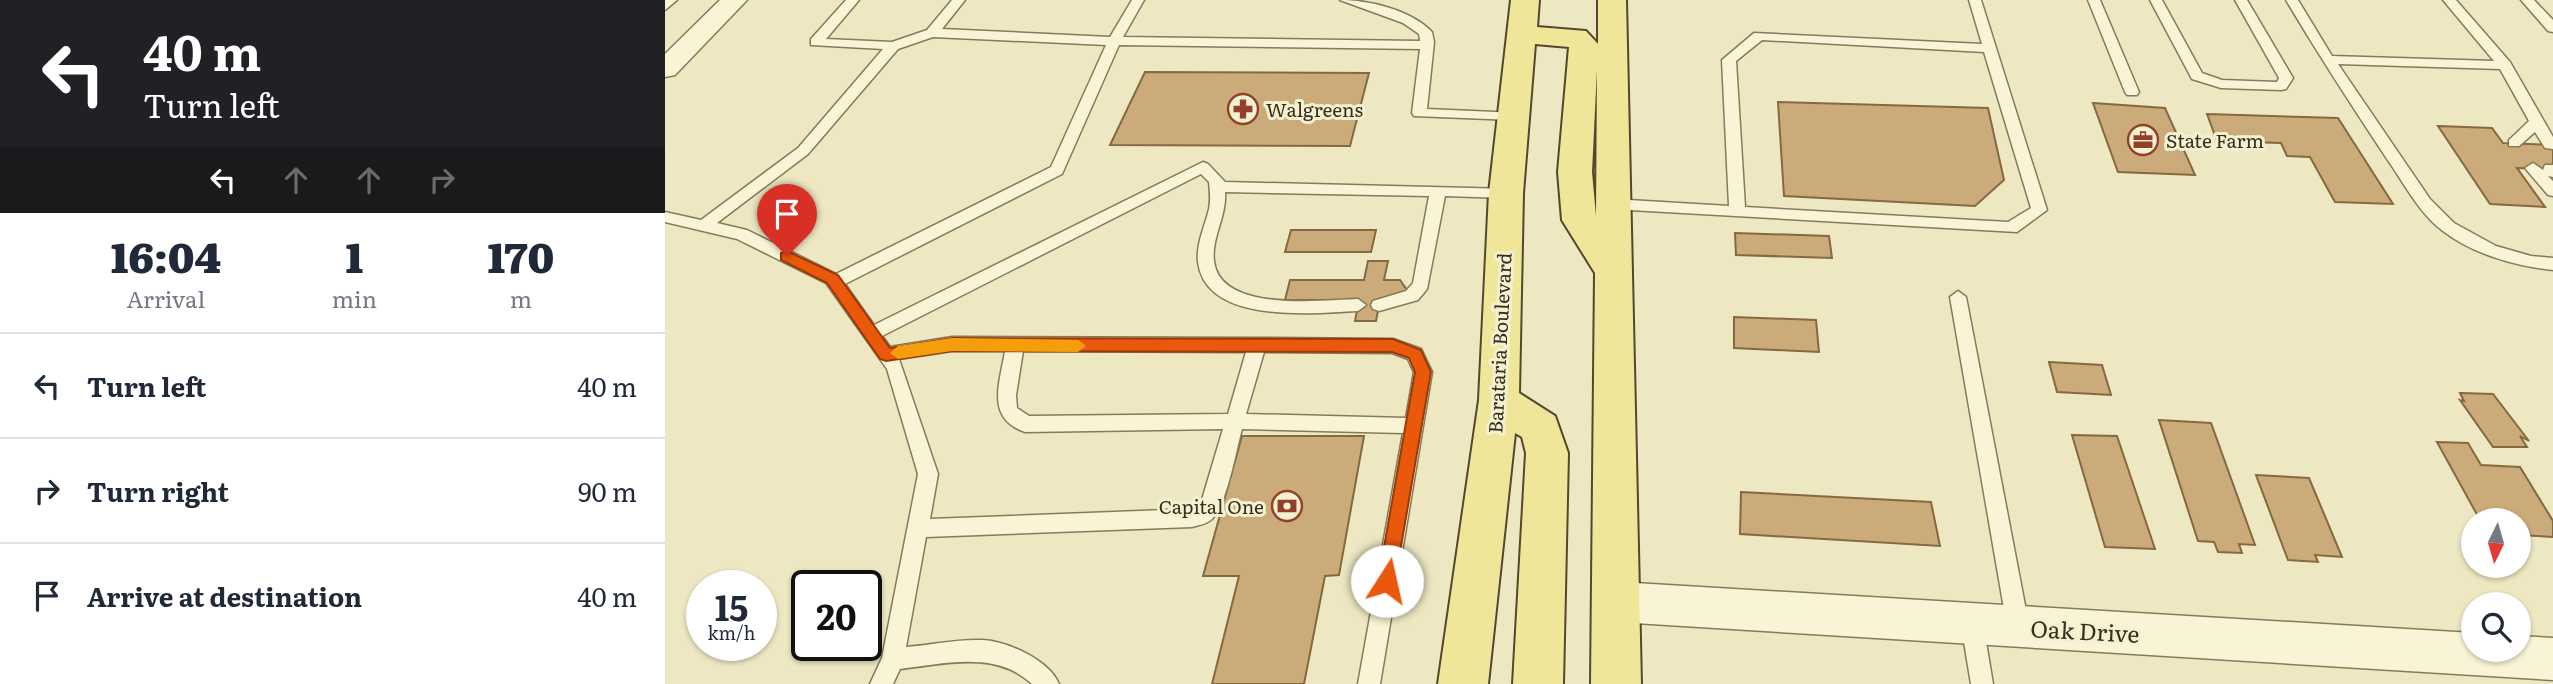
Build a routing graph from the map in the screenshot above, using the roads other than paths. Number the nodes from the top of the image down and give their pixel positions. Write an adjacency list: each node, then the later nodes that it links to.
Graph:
1 (671, 0): 15 (lane)
2 (734, 0): 25 (street)
3 (853, 0): 21 (lane)
4 (959, 0): 18 (lane)
5 (1137, 0): 19 (lane)
6 (1346, 0): 20 (lane)
7 (1612, 0): 38 (main road)
8 (1975, 0): 22 (lane)
9 (2094, 0): 26 (lane)
10 (2156, 0): 11 (lane)
11 (2241, 0)
12 (2292, 0): 23 (lane)
13 (2449, 0): 24 (lane)
14 (2527, 0): 17 (lane)
15 (665, 6)
16 (1520, 13): 27 (main road, Barataria Boulevard); 43 (main road)
17 (2553, 29)
18 (932, 33): 19 (lane); 21 (lane)
19 (1114, 41): 20 (lane); 44 (lane)
20 (1426, 45): 27 (lane)
21 (893, 46): 41 (lane)
22 (1990, 48): 39 (lane); 39 (lane)
23 (2325, 56): 24 (lane); 42 (lane)
24 (2505, 65): 28 (lane)
25 (665, 69)
26 (2132, 92)
27 (1513, 116): 37 (main road, Barataria Boulevard)
28 (2537, 122): 29 (lane); 30 (lane); 31 (lane); 32 (lane)
29 (2553, 128)
30 (2551, 140)
31 (2515, 143)
32 (2533, 144)
33 (2533, 168): 36 (lane)
34 (1217, 187): 35 (lane); 46 (lane); 48 (lane)
35 (1438, 191): 37 (lane); 47 (lane)
36 (2553, 191)
37 (1506, 193): 52 (main road, Barataria Boulevard)
38 (1612, 204): 39 (lane); 43 (main road)
39 (1737, 212)
40 (665, 217): 41 (lane)
41 (703, 226): 44 (lane)
42 (2553, 264)
43 (1613, 271): 56 (main road)
44 (834, 282): 48 (lane)
45 (1958, 297): 58 (lane)
46 (1358, 305)
47 (1379, 305)
48 (871, 334): 51 (lane)
49 (1257, 345): 50 (lane); 53 (lane); 54 (lane)
50 (1015, 346): 51 (lane); 53 (lane)
51 (886, 354): 55 (lane)
52 (1499, 400): 64 (main road, Barataria Boulevard); 65 (main road)
53 (1236, 421): 54 (lane); 55 (lane)
54 (1414, 426): 63 (lane)
55 (919, 528): 59 (lane)
56 (1618, 602): 57 (street, Oak Drive); 66 (main road)
57 (1972, 624): 58 (street, Oak Drive); 67 (lane)
58 (2018, 626): 60 (street, Oak Drive)
59 (893, 659): 61 (lane); 62 (lane)
60 (2553, 659)
61 (881, 684)
62 (1048, 684)
63 (1369, 684)
64 (1463, 684)
65 (1538, 684)
66 (1616, 684)
67 (1982, 684)

